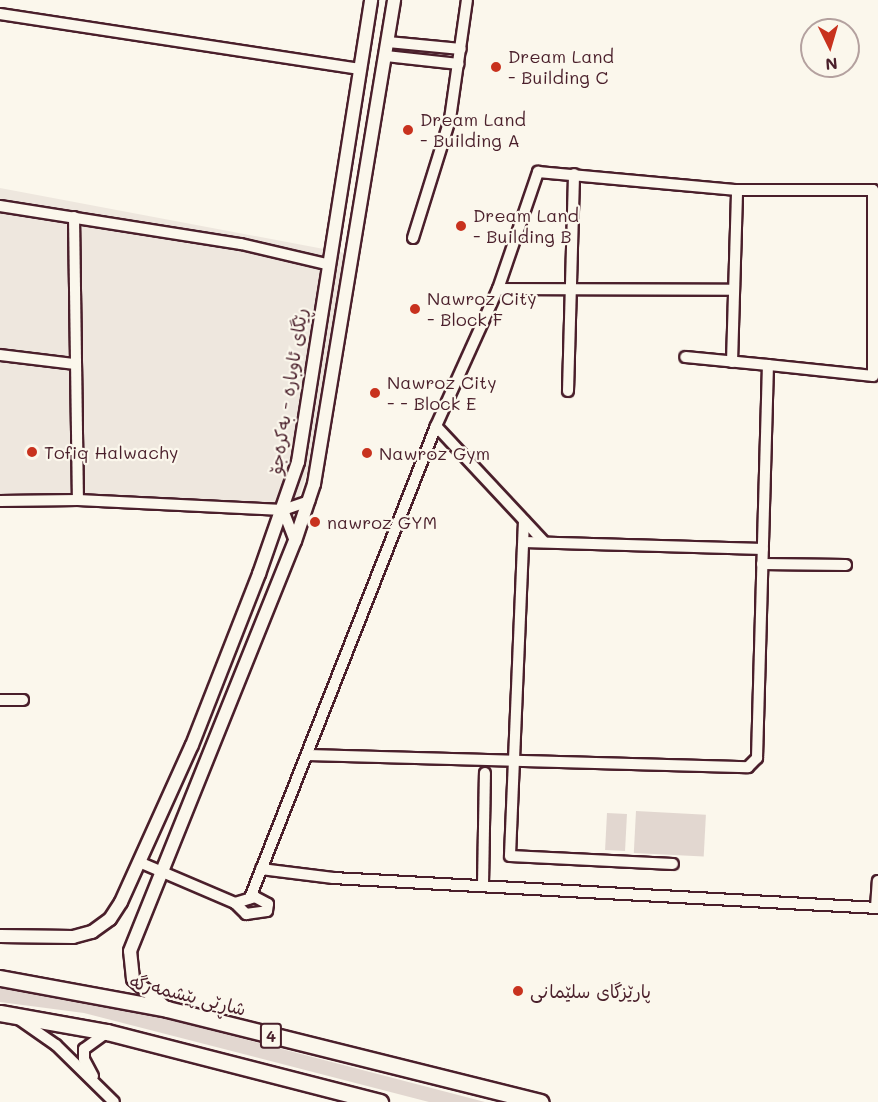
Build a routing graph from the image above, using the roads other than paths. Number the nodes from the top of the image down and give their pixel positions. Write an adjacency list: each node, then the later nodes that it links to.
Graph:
1 (371, 0): 9 (main road, ڕێگای ئاوبارە - بەکرەجۆ)
2 (394, 0): 5 (main road)
3 (467, 0): 6 (street)
4 (0, 14): 9 (street)
5 (388, 42): 6 (street); 7 (main road)
6 (461, 49): 8 (street)
7 (386, 56): 8 (street); 27 (main road)
8 (459, 64): 14 (street)
9 (360, 69): 15 (main road, ڕێگای ئاوبارە - بەکرەجۆ)
10 (574, 174): 11 (street); 16 (street); 17 (street)
11 (737, 190): 18 (street); 23 (street)
12 (0, 206): 13 (street)
13 (74, 217): 15 (street); 22 (street)
14 (413, 238)
15 (326, 264): 26 (main road, ڕێگای ئاوبارە - بەکرەجۆ)
16 (571, 287): 17 (street); 18 (street); 24 (street)
17 (498, 289): 25 (street)
18 (734, 290): 21 (street)
19 (0, 355): 22 (street)
20 (685, 357): 21 (street)
21 (732, 362): 23 (street)
22 (74, 364): 28 (street)
23 (768, 365): 37 (street)
24 (568, 391)
25 (436, 426): 32 (street); 42 (street)
26 (294, 478): 27 (main road); 31 (main road, ڕێگای ئاوبارە - بەکرەجۆ)
27 (314, 484): 30 (main road)
28 (78, 500): 29 (street); 31 (street)
29 (0, 501)
30 (309, 501): 31 (street); 36 (main road)
31 (283, 510): 35 (main road, ڕێگای ئاوبارە - بەکرەجۆ); 36 (street)
32 (524, 520): 33 (street); 34 (street)
33 (524, 542): 34 (street); 43 (street)
34 (544, 542): 37 (street)
35 (271, 544): 36 (main road); 45 (main road, ڕێگای ئاوبارە - بەکرەجۆ)
36 (293, 547): 48 (main road)
37 (763, 549): 38 (street)
38 (762, 564): 39 (street); 43 (street)
39 (846, 565)
40 (0, 700): 41 (street)
41 (23, 700)
42 (308, 755): 43 (street); 47 (street)
43 (513, 761): 46 (street)
44 (485, 773): 50 (street)
45 (139, 862): 48 (street); 54 (main road, ڕێگای ئاوبارە - بەکرەجۆ)
46 (673, 864)
47 (261, 869): 50 (street); 51 (street)
48 (164, 872): 52 (street); 56 (main road)
49 (878, 881): 53 (street)
50 (483, 885): 53 (street)
51 (250, 898): 52 (street); 52 (street)
52 (236, 903)
53 (877, 908)
54 (0, 936)
55 (0, 978): 56 (highway, شاڕێی پێشمەرگە / 4)
56 (167, 1009): 62 (highway, شاڕێی پێشمەرگە / 4)
57 (6, 1014): 58 (highway, 4); 59 (street)
58 (107, 1032): 59 (street); 61 (highway, 4)
59 (98, 1087): 60 (street)
60 (110, 1101)
61 (380, 1102)
62 (541, 1102)

